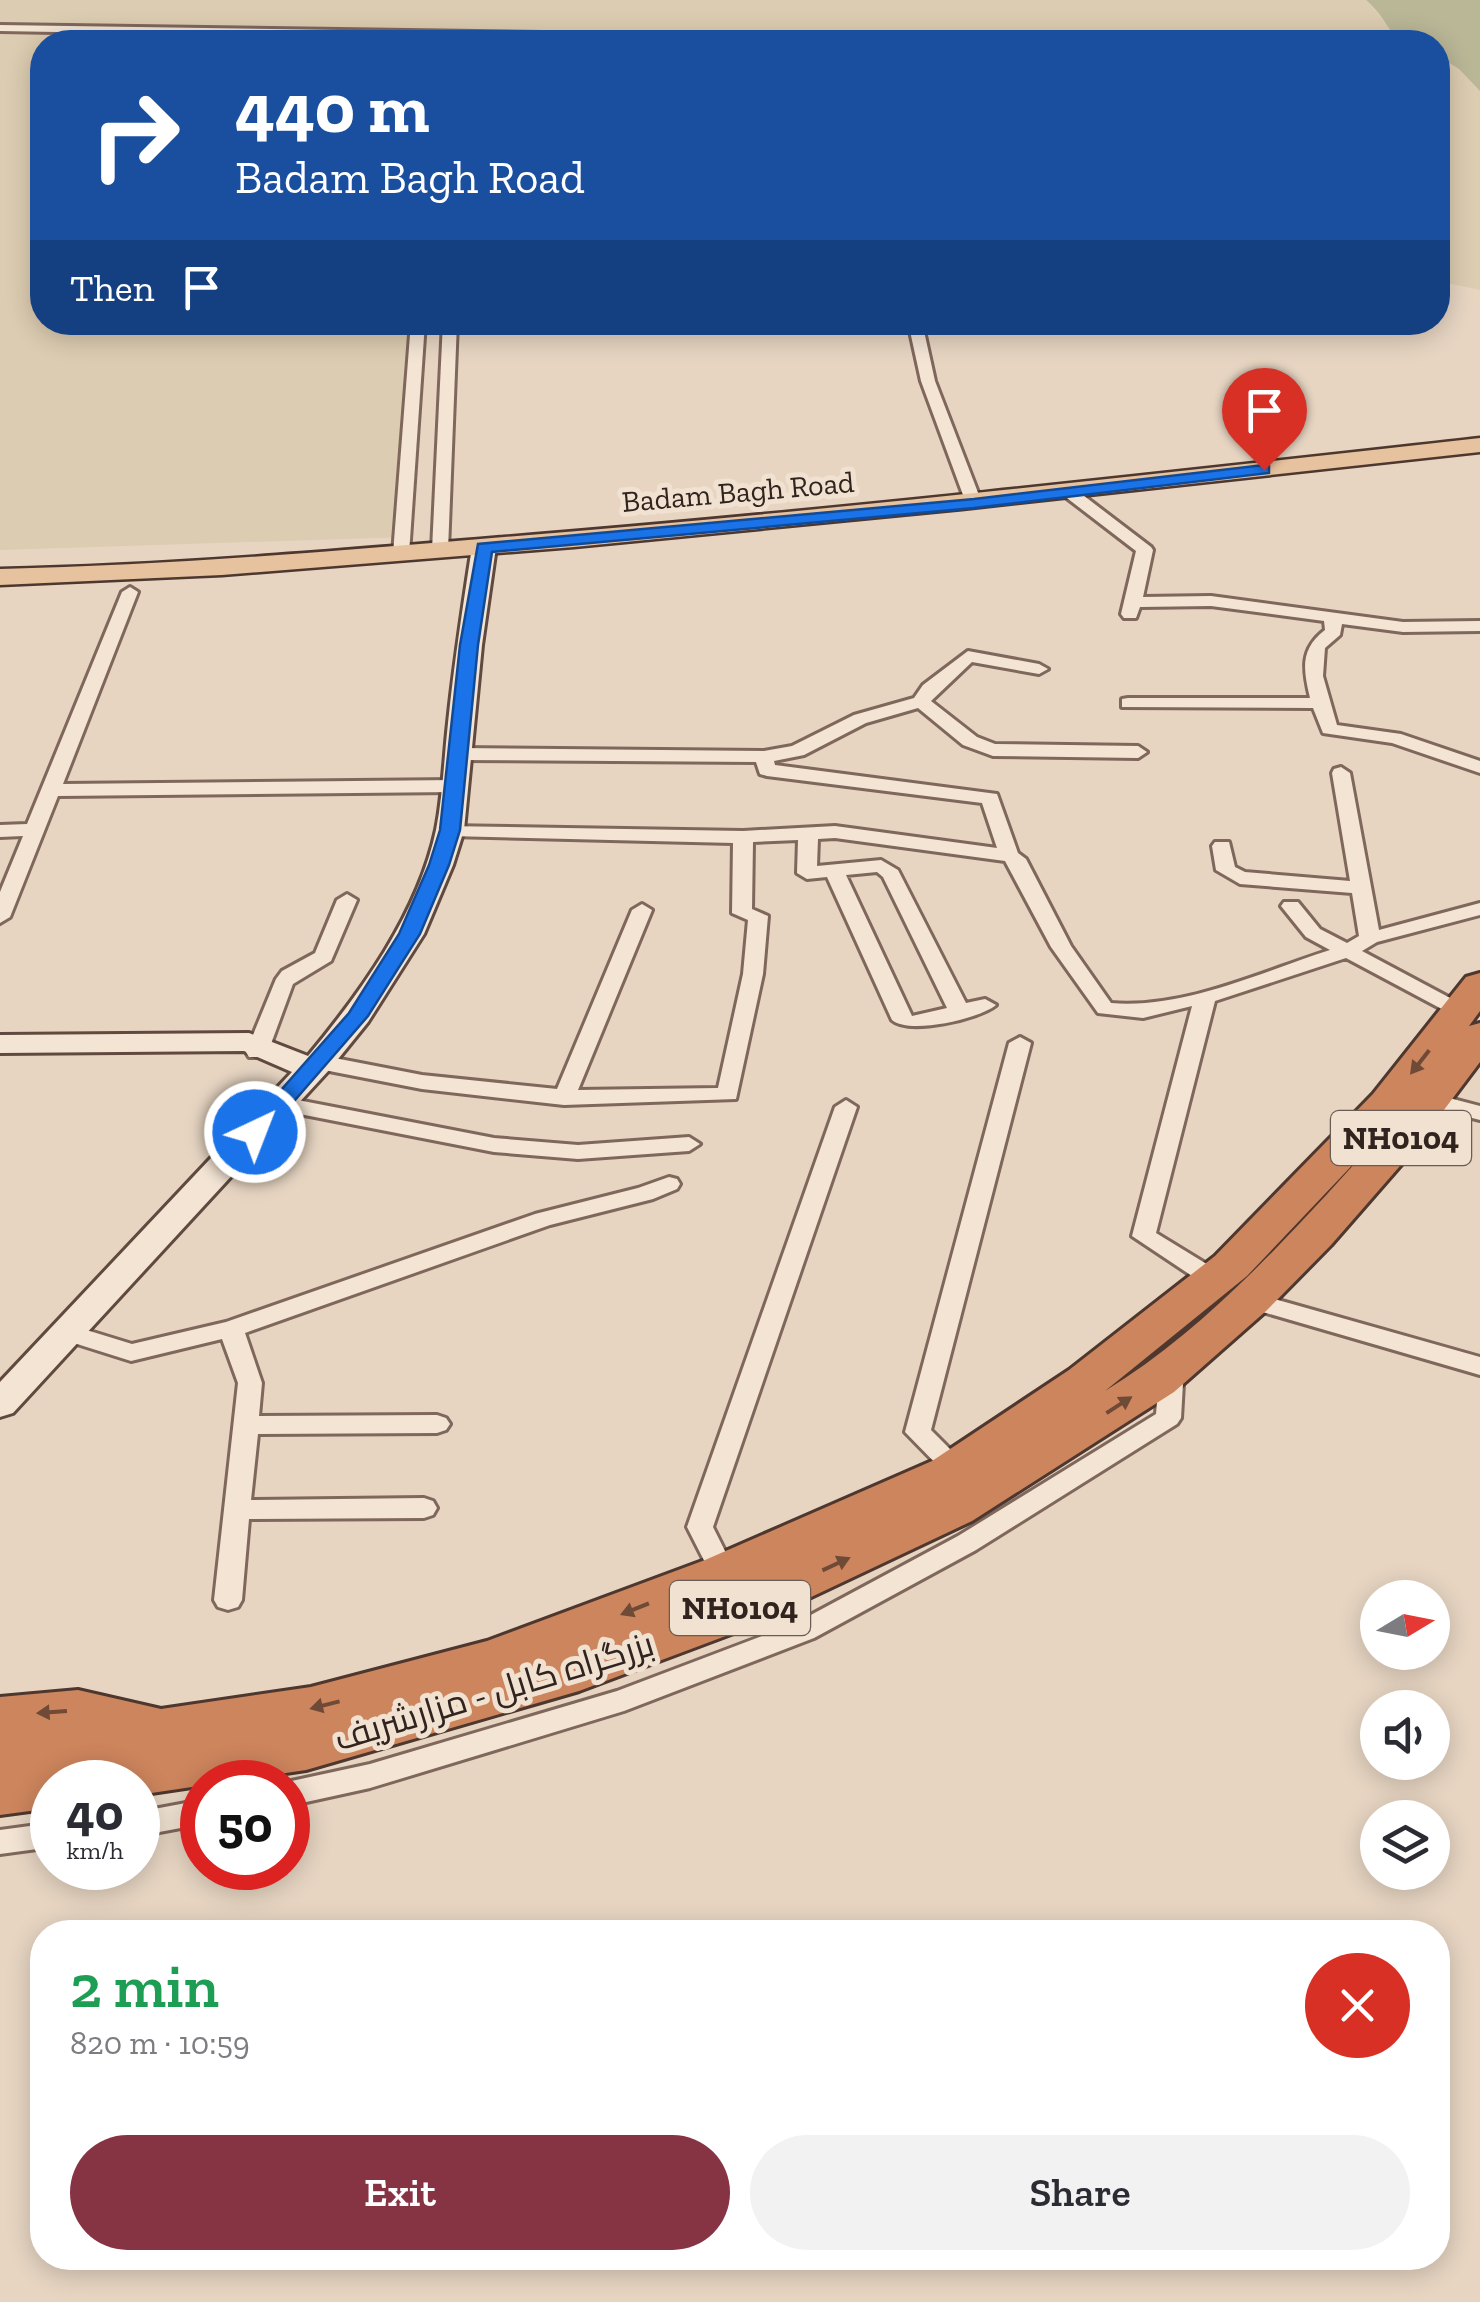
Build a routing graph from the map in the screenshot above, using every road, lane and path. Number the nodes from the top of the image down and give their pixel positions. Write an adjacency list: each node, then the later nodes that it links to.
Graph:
1 (0, 28): 2 (street)
2 (88, 30)
3 (417, 335): 10 (street)
4 (451, 335): 9 (street)
5 (918, 335): 8 (street)
6 (1480, 445): 7 (main road, Badam Bagh Road)
7 (1069, 492): 8 (main road, Badam Bagh Road); 13 (street)
8 (974, 504): 9 (main road, Badam Bagh Road)
9 (462, 549): 10 (main road, Badam Bagh Road); 20 (main road); 24 (main road)
10 (401, 554): 11 (main road, Badam Bagh Road)
11 (0, 577)
12 (130, 592): 25 (street)
13 (1332, 615): 14 (street); 18 (street)
14 (1480, 626)
15 (1039, 668): 16 (street)
16 (921, 702): 19 (street); 21 (street)
17 (1128, 703): 18 (street)
18 (1319, 703): 22 (street)
19 (1138, 752)
20 (458, 754): 21 (street); 24 (main road)
21 (764, 758): 32 (street)
22 (1480, 767)
23 (1341, 773): 34 (street)
24 (448, 786): 25 (street); 28 (main road); 49 (main road)
25 (49, 790): 27 (street)
26 (0, 830): 27 (street)
27 (34, 830): 39 (street)
28 (450, 830): 30 (street); 49 (main road)
29 (808, 834): 30 (street); 32 (street); 33 (street)
30 (742, 837): 50 (street)
31 (1222, 846): 34 (street)
32 (1009, 856): 42 (street)
33 (835, 872): 44 (street); 44 (street)
34 (1363, 888): 40 (street)
35 (348, 900): 49 (street)
36 (1291, 906): 41 (street)
37 (1480, 909): 40 (street)
38 (642, 910): 50 (street)
39 (0, 918)
40 (1370, 938): 41 (street)
41 (1345, 952): 42 (street); 45 (street)
42 (1205, 997): 57 (street)
43 (985, 1005): 44 (street)
44 (960, 1013)
45 (1474, 1026): 51 (highway, بزرگراه کابل - مزارشریف / NH0104); 57 (highway, بزرگراه کابل - مزارشریف / NH0104, one-way to 57)
46 (1020, 1043): 66 (street)
47 (0, 1044): 49 (main road)
48 (0, 1054): 49 (main road)
49 (288, 1057): 50 (street); 52 (main road); 62 (main road)
50 (564, 1098)
51 (1430, 1100): 54 (street); 57 (highway, بزرگراه کابل - مزارشریف / NH0104)
52 (282, 1104): 55 (street); 59 (main road)
53 (846, 1106): 69 (street)
54 (1480, 1113)
55 (689, 1144)
56 (669, 1184): 58 (street)
57 (1232, 1290): 60 (highway, بزرگراه کابل - مزارشریف / NH0104); 61 (street); 66 (highway, بزرگراه کابل - مزارشریف / NH0104)
58 (231, 1329): 59 (street); 65 (street)
59 (67, 1332): 63 (main road)
60 (1172, 1366): 74 (highway, بزرگراه کابل - مزارشریف / NH0104, one-way to 60); 76 (street)
61 (1480, 1366)
62 (0, 1376)
63 (0, 1404)
64 (436, 1424): 65 (street)
65 (246, 1425): 68 (street)
66 (956, 1468): 69 (highway, بزرگراه کابل - مزارشریف / NH0104)
67 (424, 1508): 68 (street)
68 (238, 1510): 70 (street)
69 (723, 1573): 72 (highway, بزرگراه کابل - مزارشریف / NH0104, one-way to 72)
70 (228, 1600)
71 (0, 1718): 72 (highway, one-way to 71)
72 (173, 1731): 73 (highway, بزرگراه کابل - مزارشریف / NH0104)
73 (0, 1754)
74 (160, 1770)
75 (30, 1789): 77 (highway)
76 (310, 1789)
77 (0, 1793)
78 (30, 1838): 79 (street)
79 (0, 1842)

